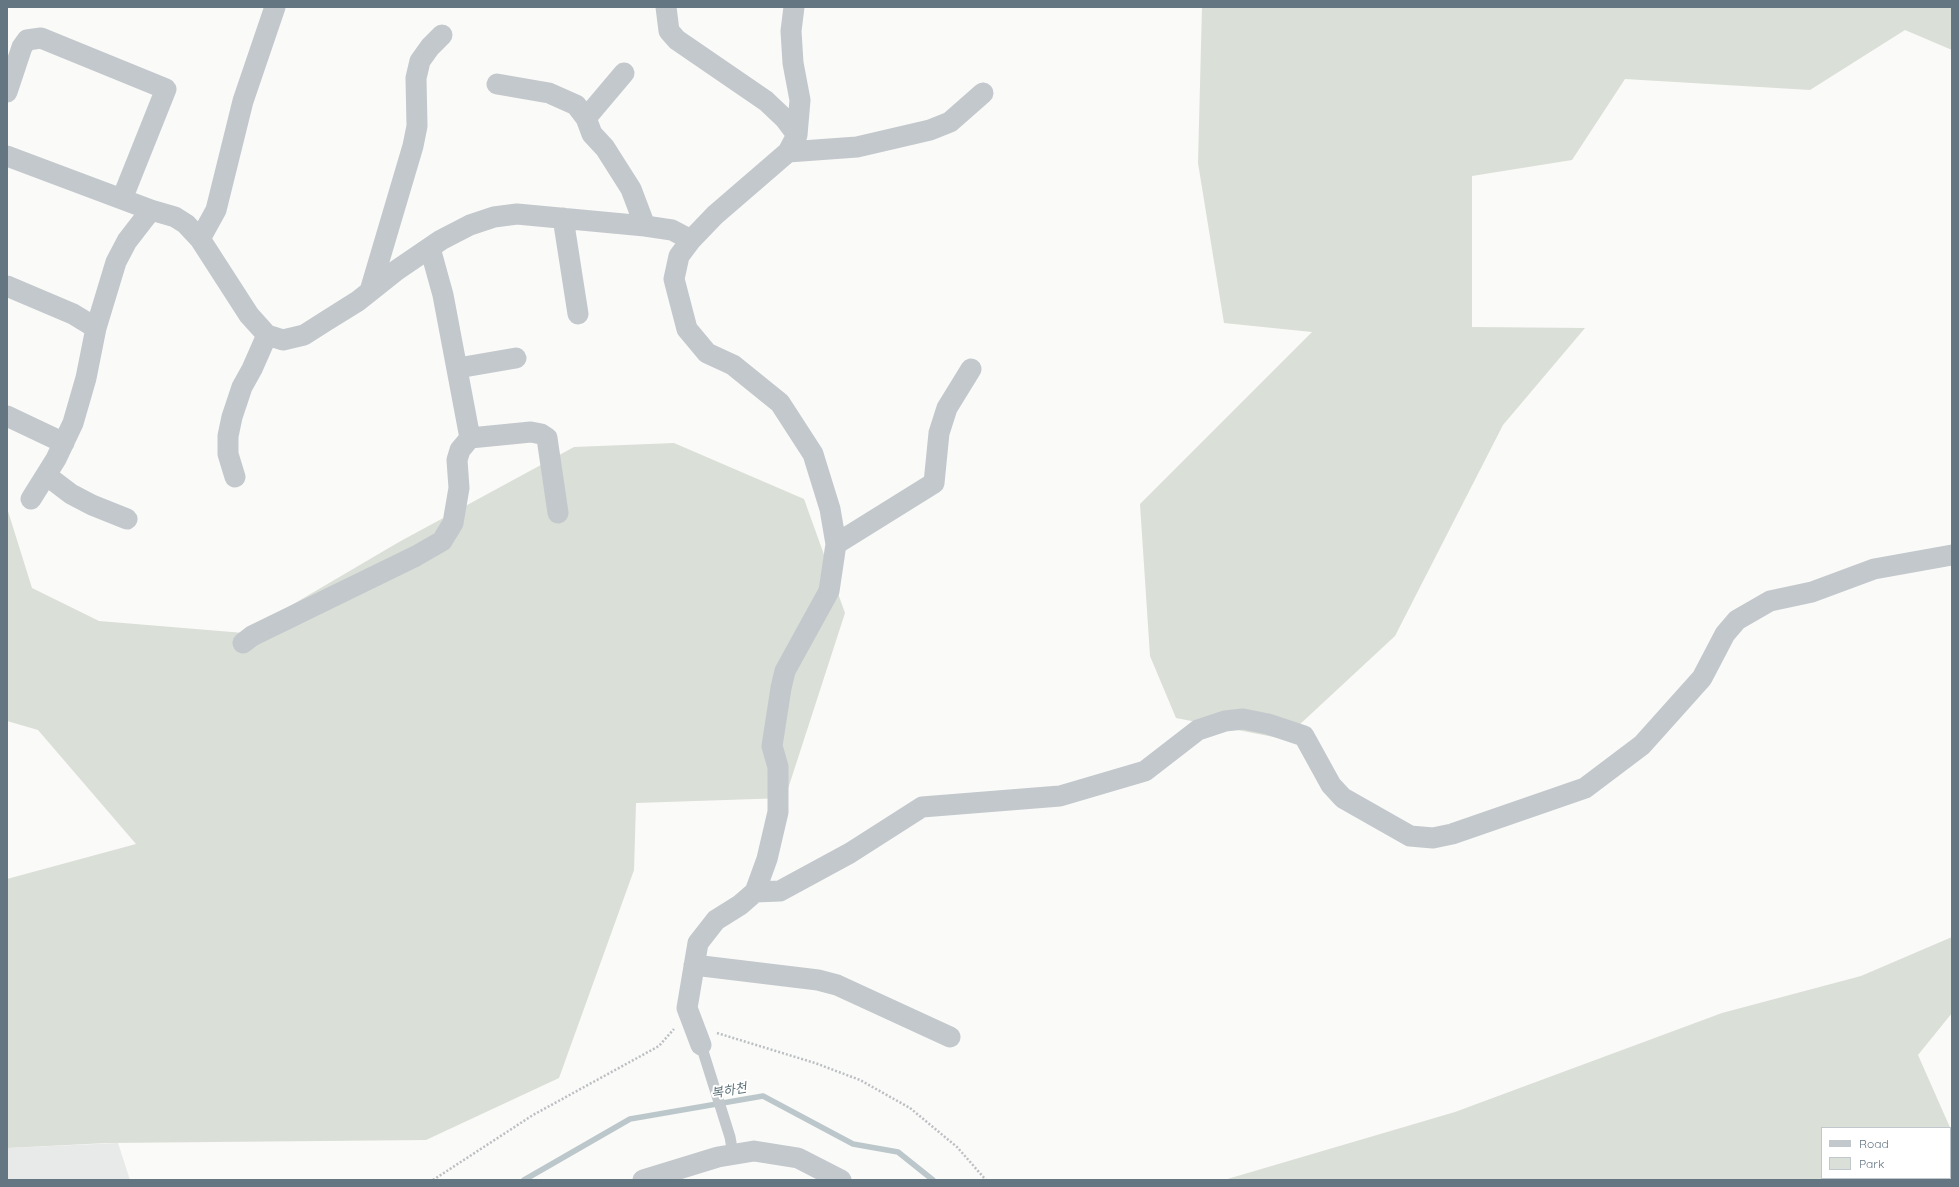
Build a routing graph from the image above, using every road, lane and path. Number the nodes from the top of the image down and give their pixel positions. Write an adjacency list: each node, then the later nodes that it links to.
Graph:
1 (275, 7): 16 (street)
2 (666, 7): 10 (street)
3 (794, 7): 10 (street)
4 (442, 35): 20 (street)
5 (624, 73): 9 (street)
6 (497, 84): 9 (street)
7 (7, 92): 12 (street)
8 (984, 93): 10 (street)
9 (586, 118): 15 (street)
10 (793, 143): 17 (street)
11 (7, 156): 12 (street)
12 (122, 199): 13 (street)
13 (150, 210): 16 (street); 22 (street)
14 (563, 218): 15 (street); 18 (street); 21 (street)
15 (645, 226): 17 (street)
16 (200, 239): 23 (street)
17 (691, 240): 35 (street)
18 (430, 248): 20 (street); 25 (street)
19 (7, 286): 22 (street)
20 (370, 291): 23 (street)
21 (578, 314)
22 (96, 328): 29 (street)
23 (267, 334): 31 (street)
24 (516, 358): 25 (street)
25 (458, 368): 28 (street)
26 (971, 369): 35 (street)
27 (7, 416): 29 (street)
28 (470, 438): 33 (street); 37 (street)
29 (64, 443): 30 (street)
30 (46, 476): 32 (street); 34 (street)
31 (235, 477)
32 (31, 499)
33 (558, 513)
34 (127, 519)
35 (836, 544): 38 (street)
36 (1952, 555): 38 (street)
37 (244, 643)
38 (755, 892): 39 (street)
39 (694, 965): 40 (street); 41 (street)
40 (687, 1008): 42 (street); 44 (path)
41 (950, 1037)
42 (699, 1039): 43 (lane); 47 (path)
43 (732, 1146): 45 (street); 46 (street)
44 (433, 1180)
45 (644, 1180)
46 (841, 1180)
47 (986, 1180)

